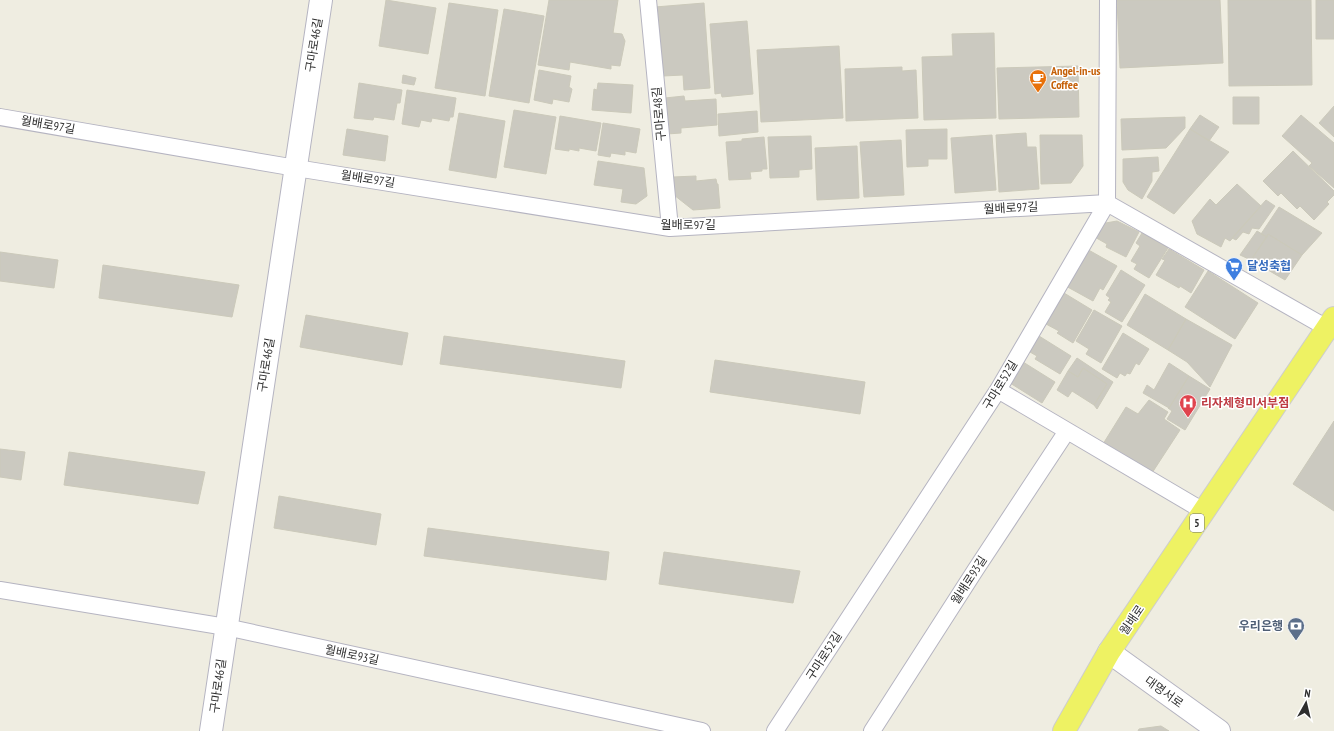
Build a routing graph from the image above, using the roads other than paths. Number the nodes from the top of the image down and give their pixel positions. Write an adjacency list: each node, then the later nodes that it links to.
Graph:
1 (321, 0): 5 (main road, 구마로46길)
2 (648, 0): 7 (street, 구마로48길)
3 (1108, 0): 6 (street, 구마로52길)
4 (0, 116): 5 (street, 월배로97길)
5 (296, 168): 7 (street, 월배로97길); 13 (main road, 구마로46길)
6 (1107, 203): 7 (street, 월배로97길); 8 (street); 9 (street, 구마로52길)
7 (670, 228)
8 (1330, 323): 11 (main road, 월배로 / 5)
9 (998, 390): 10 (street); 17 (street, 구마로52길)
10 (1068, 431): 11 (street); 18 (street, 월배로93길)
11 (1205, 512): 14 (main road, 월배로 / 5)
12 (0, 590): 13 (street, 월배로93길)
13 (226, 628): 15 (main road, 구마로46길); 16 (street, 월배로93길)
14 (1109, 652): 19 (main road, 월배로 / 5); 20 (main road, 대명서로)
15 (211, 731)
16 (702, 731)
17 (775, 731)
18 (872, 731)
19 (1064, 731)
20 (1219, 731)

